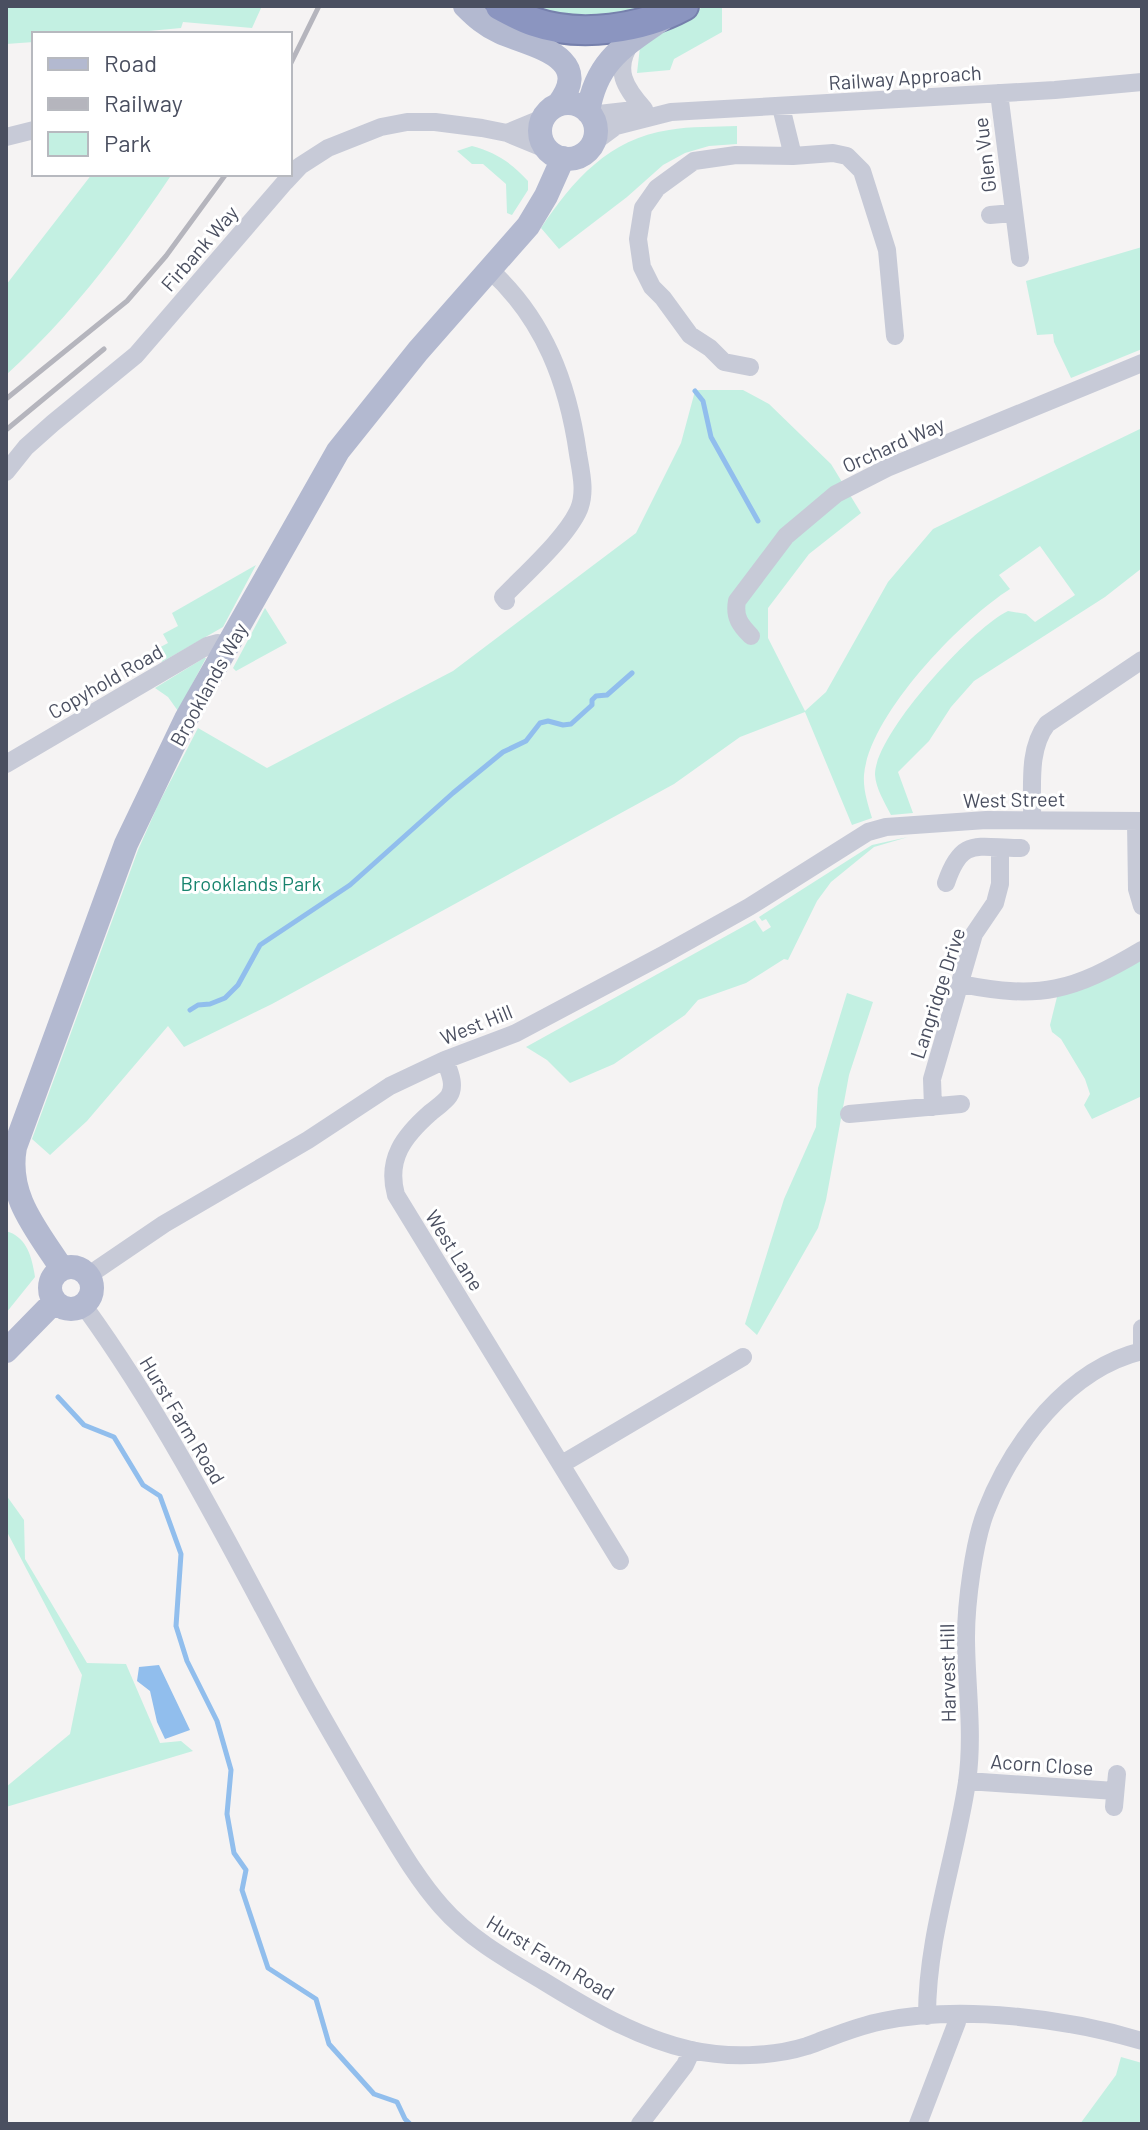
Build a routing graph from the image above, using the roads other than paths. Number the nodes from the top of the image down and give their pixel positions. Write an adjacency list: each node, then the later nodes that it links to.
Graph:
1 (465, 6): 9 (main road)
2 (500, 6): 3 (highway)
3 (680, 8): 4 (main road)
4 (635, 38): 8 (street); 11 (main road)
5 (1142, 82): 6 (street, Railway Approach)
6 (999, 93): 7 (street, Railway Approach); 20 (street, Glen Vue)
7 (781, 107): 10 (street, Railway Approach); 17 (street)
8 (644, 109): 10 (street, Railway Approach); 11 (street, Railway Approach)
9 (550, 112): 11 (main road); 13 (street); 16 (main road)
10 (671, 112): 15 (street, Railway Approach)
11 (589, 114): 15 (main road)
12 (32, 130): 14 (street)
13 (507, 133): 16 (street, Firbank Way); 18 (street, Firbank Way)
14 (6, 137)
15 (593, 143): 16 (main road)
16 (556, 154): 23 (main road, Brooklands Way)
17 (793, 156): 24 (street); 26 (street)
18 (292, 175)
19 (291, 176): 27 (street, Firbank Way)
20 (1013, 213): 21 (street, Glen Vue); 22 (street, Glen Vue)
21 (990, 215)
22 (1020, 258)
23 (490, 270): 28 (street); 30 (main road, Brooklands Way)
24 (895, 336)
25 (1142, 363): 29 (street, Orchard Way)
26 (750, 367)
27 (6, 472)
28 (506, 601)
29 (751, 636)
30 (228, 647): 32 (street, Copyhold Road); 46 (main road, Brooklands Way)
31 (1142, 660): 33 (street)
32 (6, 764)
33 (1032, 820): 34 (street, West Street); 35 (street, West Street)
34 (1139, 821): 39 (street)
35 (886, 827): 42 (street, West Hill)
36 (1000, 848): 37 (street); 38 (street); 41 (street, Langridge Drive)
37 (1021, 848)
38 (946, 883)
39 (1142, 906)
40 (1142, 950): 41 (street)
41 (961, 984): 44 (street, Langridge Drive)
42 (445, 1060): 48 (street, West Hill); 55 (street, West Lane)
43 (961, 1104): 44 (street)
44 (933, 1107): 45 (street)
45 (849, 1114)
46 (13, 1203): 47 (main road, Brooklands Way)
47 (62, 1269): 48 (main road); 49 (main road)
48 (89, 1275): 50 (main road)
49 (54, 1302): 50 (main road); 52 (main road)
50 (84, 1306): 62 (street, Hurst Farm Road)
51 (1142, 1328): 53 (street)
52 (6, 1351)
53 (1142, 1351): 57 (street, Harvest Hill)
54 (743, 1357): 55 (street)
55 (562, 1464): 56 (street, West Lane)
56 (620, 1561)
57 (967, 1781): 58 (street, Acorn Close); 59 (street, Harvest Hill)
58 (1115, 1791)
59 (927, 2016): 60 (street, Hurst Farm Road); 62 (street, Hurst Farm Road)
60 (955, 2016): 61 (street, Hurst Farm Road); 64 (street)
61 (1142, 2041)
62 (692, 2050): 63 (street)
63 (640, 2124)
64 (918, 2124)

